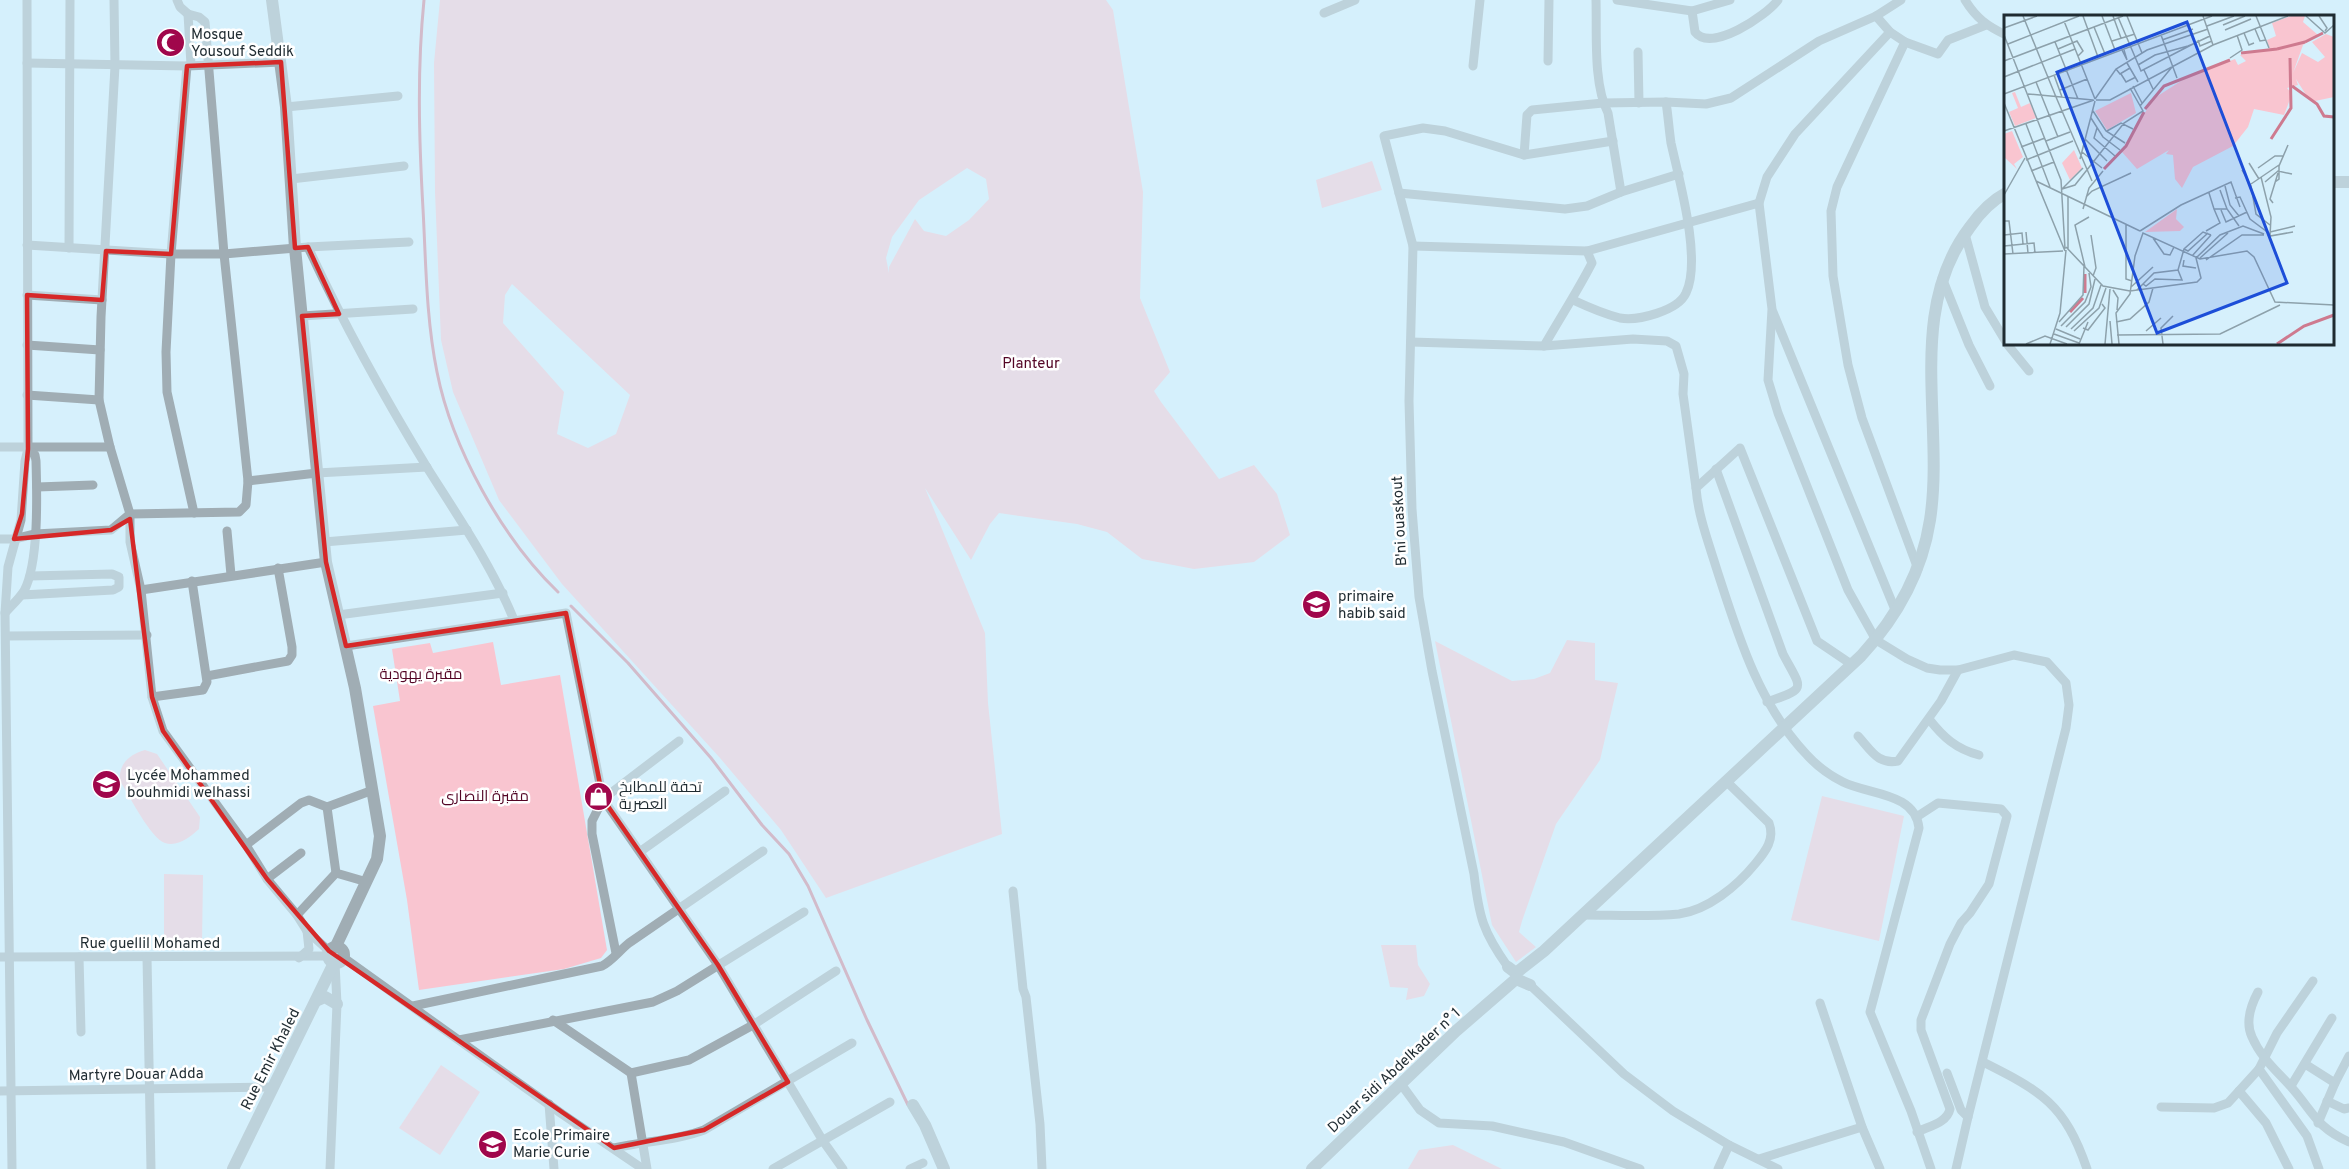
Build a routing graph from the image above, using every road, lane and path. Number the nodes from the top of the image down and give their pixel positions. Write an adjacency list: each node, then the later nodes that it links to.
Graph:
1 (27, 0): 26 (street)
2 (70, 0): 27 (street)
3 (114, 0): 29 (street)
4 (177, 0): 17 (street)
5 (272, 0): 25 (street, Rue Emir Khaled)
6 (1355, 0): 16 (street)
7 (1480, 0): 31 (street)
8 (1549, 0): 24 (street)
9 (1596, 0): 34 (street)
10 (1617, 0): 15 (street)
11 (1730, 0): 15 (street)
12 (1778, 0): 15 (street)
13 (1901, 0): 18 (street)
14 (1965, 0): 19 (street)
15 (1692, 11)
16 (1324, 13)
17 (188, 14): 28 (street); 30 (street)
18 (1876, 16): 20 (street); 33 (street)
19 (1986, 25): 21 (street); 22 (street)
20 (1890, 32): 22 (street); 45 (street)
21 (2004, 35)
22 (1905, 42): 95 (street)
23 (1638, 52): 35 (street)
24 (1548, 61)
25 (281, 62): 28 (street); 36 (street, Rue Emir Khaled)
26 (27, 63): 27 (street); 49 (street)
27 (69, 63): 29 (street); 52 (street)
28 (209, 65): 30 (street); 56 (street)
29 (115, 66): 30 (street); 53 (street)
30 (189, 66): 55 (street)
31 (1473, 66)
32 (399, 96): 36 (street)
33 (1666, 102): 35 (street); 40 (street)
34 (1603, 103): 35 (street); 37 (street); 38 (street)
35 (1639, 103)
36 (286, 107): 41 (street, Rue Emir Khaled)
37 (1613, 141): 38 (street); 42 (street)
38 (1524, 155): 43 (street, B'ni ouaskout)
39 (404, 166): 41 (street)
40 (1679, 174): 42 (street); 46 (street)
41 (291, 179): 51 (street, Rue Emir Khaled)
42 (1621, 192): 43 (street)
43 (1399, 193): 50 (street, B'ni ouaskout)
44 (2004, 195): 47 (street, Douar sidi Abdelkader n° 1)
45 (1759, 203): 46 (street); 62 (street)
46 (1689, 224): 54 (street); 60 (street)
47 (1965, 234): 57 (street, Douar sidi Abdelkader n° 1); 65 (street)
48 (409, 242): 51 (street)
49 (27, 245): 52 (street); 58 (street)
50 (1413, 246): 54 (street); 66 (street, B'ni ouaskout)
51 (301, 247): 56 (street); 63 (street); 64 (street, Rue Emir Khaled)
52 (69, 248): 53 (street)
53 (106, 251): 55 (street); 59 (street)
54 (1587, 251): 60 (street)
55 (171, 254): 56 (street); 85 (street)
56 (224, 254): 81 (street)
57 (1942, 278): 72 (street); 95 (street, Douar sidi Abdelkader n° 1)
58 (27, 295): 59 (street); 67 (street)
59 (102, 300): 70 (street)
60 (1573, 300): 69 (street)
61 (413, 309): 63 (street)
62 (1772, 309): 102 (street); 107 (street)
63 (339, 314): 64 (street); 78 (street)
64 (302, 316): 80 (street, Rue Emir Khaled)
65 (2004, 340)
66 (1411, 342): 69 (street); 149 (street, B'ni ouaskout)
67 (27, 345): 70 (street); 73 (street)
68 (2008, 345): 71 (street)
69 (1544, 346): 84 (street)
70 (100, 350): 74 (street)
71 (2029, 371)
72 (1990, 386)
73 (27, 395): 74 (street); 77 (street)
74 (99, 399): 76 (street)
75 (0, 447): 77 (street)
76 (110, 447): 77 (street); 86 (street)
77 (28, 448): 83 (street); 91 (street)
78 (427, 467): 80 (street); 87 (street)
79 (1716, 469): 84 (street); 110 (street); 114 (street)
80 (317, 473): 81 (street); 92 (street, Rue Emir Khaled)
81 (248, 481): 85 (street)
82 (93, 485): 83 (street)
83 (37, 487): 89 (street)
84 (1696, 488): 114 (street)
85 (194, 513): 86 (street)
86 (130, 514): 89 (street); 99 (street)
87 (468, 530): 92 (street); 100 (street)
88 (227, 531): 96 (street)
89 (35, 534): 91 (street); 97 (street)
90 (0, 539): 91 (street)
91 (14, 539): 103 (street)
92 (324, 542): 93 (street, Rue Emir Khaled)
93 (326, 562): 94 (street); 104 (street, Rue Emir Khaled)
94 (278, 568): 96 (street); 112 (street)
95 (1919, 569): 102 (street, Douar sidi Abdelkader n° 1)
96 (231, 575): 98 (street)
97 (30, 576): 101 (street); 101 (street)
98 (192, 581): 99 (street); 112 (street)
99 (141, 590): 106 (street)
100 (503, 593): 104 (street); 105 (street)
101 (22, 595): 103 (street)
102 (1896, 612): 107 (street, Douar sidi Abdelkader n° 1)
103 (5, 613): 108 (street)
104 (339, 615): 109 (street, Rue Emir Khaled)
105 (514, 620): 109 (street); 124 (street)
106 (147, 635): 108 (street); 113 (street)
107 (1876, 640): 110 (street, Douar sidi Abdelkader n° 1); 111 (street)
108 (4, 642): 118 (street)
109 (346, 646): 122 (street, Rue Emir Khaled)
110 (1851, 664): 116 (street, Douar sidi Abdelkader n° 1)
111 (1958, 670): 115 (street); 165 (street)
112 (207, 676): 113 (street)
113 (152, 697): 128 (street)
114 (1767, 702): 116 (street)
115 (1929, 719): 117 (street); 120 (street)
116 (1785, 728): 121 (street, Douar sidi Abdelkader n° 1); 127 (street)
117 (1858, 736)
118 (3, 737): 125 (street)
119 (679, 741): 124 (street)
120 (1979, 755)
121 (1726, 781): 139 (street, Douar sidi Abdelkader n° 1); 139 (street)
122 (373, 790): 126 (street); 134 (street, Rue Emir Khaled)
123 (725, 790): 129 (street)
124 (603, 799): 129 (street); 141 (street)
125 (4, 806): 143 (street)
126 (327, 807): 128 (street); 132 (street)
127 (1918, 816): 188 (street); 188 (street)
128 (246, 845): 133 (street)
129 (641, 851): 136 (street)
130 (763, 851): 136 (street)
131 (301, 853): 133 (street)
132 (336, 873): 134 (street); 138 (street)
133 (267, 879): 138 (street)
134 (367, 882): 142 (street, Rue Emir Khaled)
135 (1013, 891): 206 (street)
136 (680, 907): 141 (street); 147 (street)
137 (804, 912): 147 (street)
138 (297, 915): 140 (street)
139 (1582, 915): 149 (street, Douar sidi Abdelkader n° 1)
140 (307, 930): 142 (street); 146 (street)
141 (616, 953): 156 (street)
142 (335, 956): 146 (street, Rue guellil Mohamed); 153 (street, Rue Emir Khaled); 155 (street); 156 (street)
143 (5, 957): 144 (street, Rue guellil Mohamed); 177 (street)
144 (79, 957): 145 (street, Rue guellil Mohamed); 160 (street)
145 (147, 957): 146 (street, Rue guellil Mohamed); 175 (street)
146 (299, 958)
147 (718, 965): 158 (street); 159 (street)
148 (836, 971): 159 (street)
149 (1514, 974): 151 (street); 172 (street, Douar sidi Abdelkader n° 1)
150 (2313, 981): 164 (street)
151 (1530, 985): 192 (street)
152 (2258, 992): 164 (street)
153 (318, 1000): 155 (street); 174 (street, Rue Emir Khaled)
154 (1820, 1003): 187 (street)
155 (337, 1004): 199 (street)
156 (412, 1006): 161 (street)
157 (2332, 1018): 166 (street)
158 (553, 1020): 161 (street); 168 (street)
159 (753, 1024): 168 (street); 170 (street)
160 (81, 1032)
161 (459, 1040): 181 (street)
162 (852, 1043): 170 (street)
163 (2349, 1056): 171 (street)
164 (2263, 1059): 167 (street); 173 (street)
165 (1983, 1062): 185 (street); 214 (street)
166 (2305, 1064): 171 (street); 173 (street)
167 (2259, 1069): 178 (street); 216 (street)
168 (631, 1073): 190 (street)
169 (1947, 1073): 185 (street)
170 (788, 1082): 189 (street); 190 (street)
171 (2335, 1083): 179 (street)
172 (1401, 1084): 207 (street, Douar sidi Abdelkader n° 1); 208 (street)
173 (2291, 1086): 186 (street)
174 (272, 1087): 175 (street, Martyre Douar Adda); 198 (street, Rue Emir Khaled)
175 (149, 1089): 177 (street, Martyre Douar Adda); 197 (street)
176 (0, 1091): 177 (street, Martyre Douar Adda)
177 (11, 1091): 196 (street)
178 (2239, 1091): 183 (street); 215 (street)
179 (2327, 1101): 184 (street); 186 (street)
180 (890, 1102): 189 (street)
181 (549, 1104): 193 (street); 200 (street)
182 (914, 1105): 205 (street)
183 (2162, 1107)
184 (2349, 1108)
185 (1968, 1117): 213 (street)
186 (2318, 1123): 191 (street)
187 (1862, 1127): 194 (street); 211 (street)
188 (1917, 1132): 212 (street)
189 (822, 1141): 202 (street); 203 (street)
190 (643, 1142): 193 (street); 201 (street)
191 (2349, 1142)
192 (1729, 1144): 194 (street); 209 (street)
193 (614, 1148): 201 (street)
194 (1759, 1159): 210 (street)
195 (923, 1163): 204 (street)
196 (12, 1169)
197 (151, 1169)
198 (232, 1169)
199 (330, 1169)
200 (554, 1169)
201 (645, 1169)
202 (773, 1169)
203 (843, 1169)
204 (910, 1169)
205 (944, 1169)
206 (1042, 1169)
207 (1312, 1169)
208 (1640, 1169)
209 (1718, 1169)
210 (1778, 1169)
211 (1880, 1169)
212 (1931, 1169)
213 (1956, 1169)
214 (2086, 1169)
215 (2289, 1169)
216 (2319, 1169)

